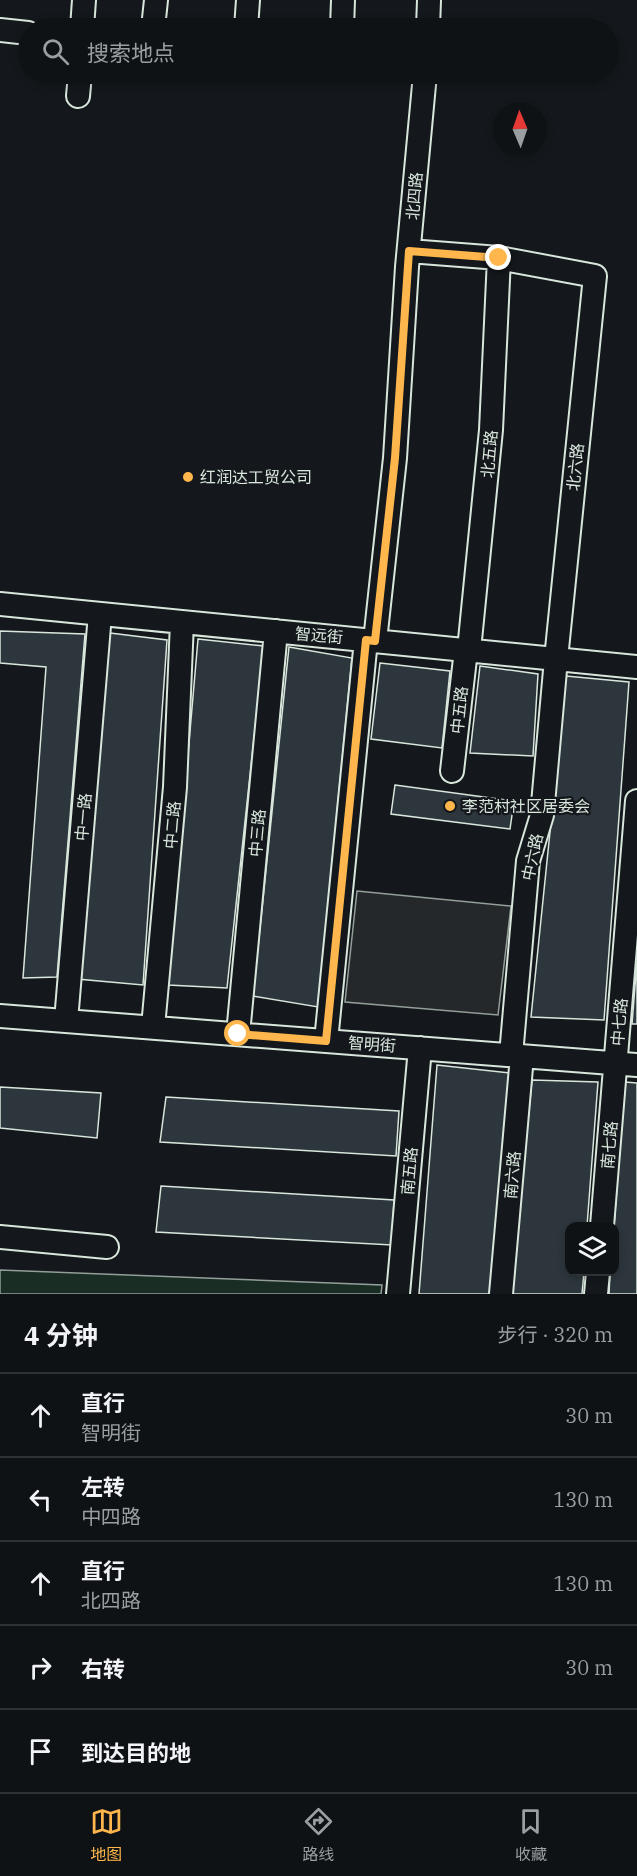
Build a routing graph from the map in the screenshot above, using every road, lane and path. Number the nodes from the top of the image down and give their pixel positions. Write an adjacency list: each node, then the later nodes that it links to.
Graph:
1 (84, 0): 6 (street)
2 (156, 0): 7 (street)
3 (248, 0): 8 (street)
4 (343, 0): 9 (street)
5 (429, 0): 10 (street)
6 (83, 18)
7 (154, 18)
8 (247, 18)
9 (342, 18)
10 (428, 18)
11 (0, 30): 12 (street)
12 (18, 32)
13 (424, 84): 14 (street, 北四路)
14 (409, 251): 15 (street); 20 (street, 北四路)
15 (499, 258): 21 (street, 北五路); 22 (street, 北六路)
16 (0, 604): 17 (street, 智远街)
17 (100, 614): 18 (street, 智远街); 27 (street, 中一路)
18 (182, 622): 19 (street, 智远街); 28 (street, 中二路)
19 (276, 631): 20 (street, 智远街); 29 (street, 中三路)
20 (371, 641): 21 (street, 智远街); 30 (street, 北四路)
21 (467, 650): 22 (street, 智远街); 24 (street, 中五路)
22 (556, 659): 23 (street, 智远街); 32 (street, 中六路)
23 (637, 667)
24 (452, 771)
25 (637, 801): 33 (street, 中七路)
26 (0, 1016): 27 (street, 智明街)
27 (66, 1021): 28 (street, 智明街)
28 (153, 1027): 29 (street, 智明街)
29 (238, 1034): 30 (street, 智明街)
30 (326, 1041): 31 (street, 智明街)
31 (420, 1048): 32 (street, 智明街); 38 (street, 南五路)
32 (517, 1056): 33 (street, 智明街); 39 (street, 南六路)
33 (626, 1064): 34 (street, 南七路)
34 (603, 1222)
35 (0, 1238): 36 (street)
36 (107, 1247)
37 (598, 1276): 40 (street)
38 (398, 1294)
39 (501, 1294)
40 (596, 1294)

